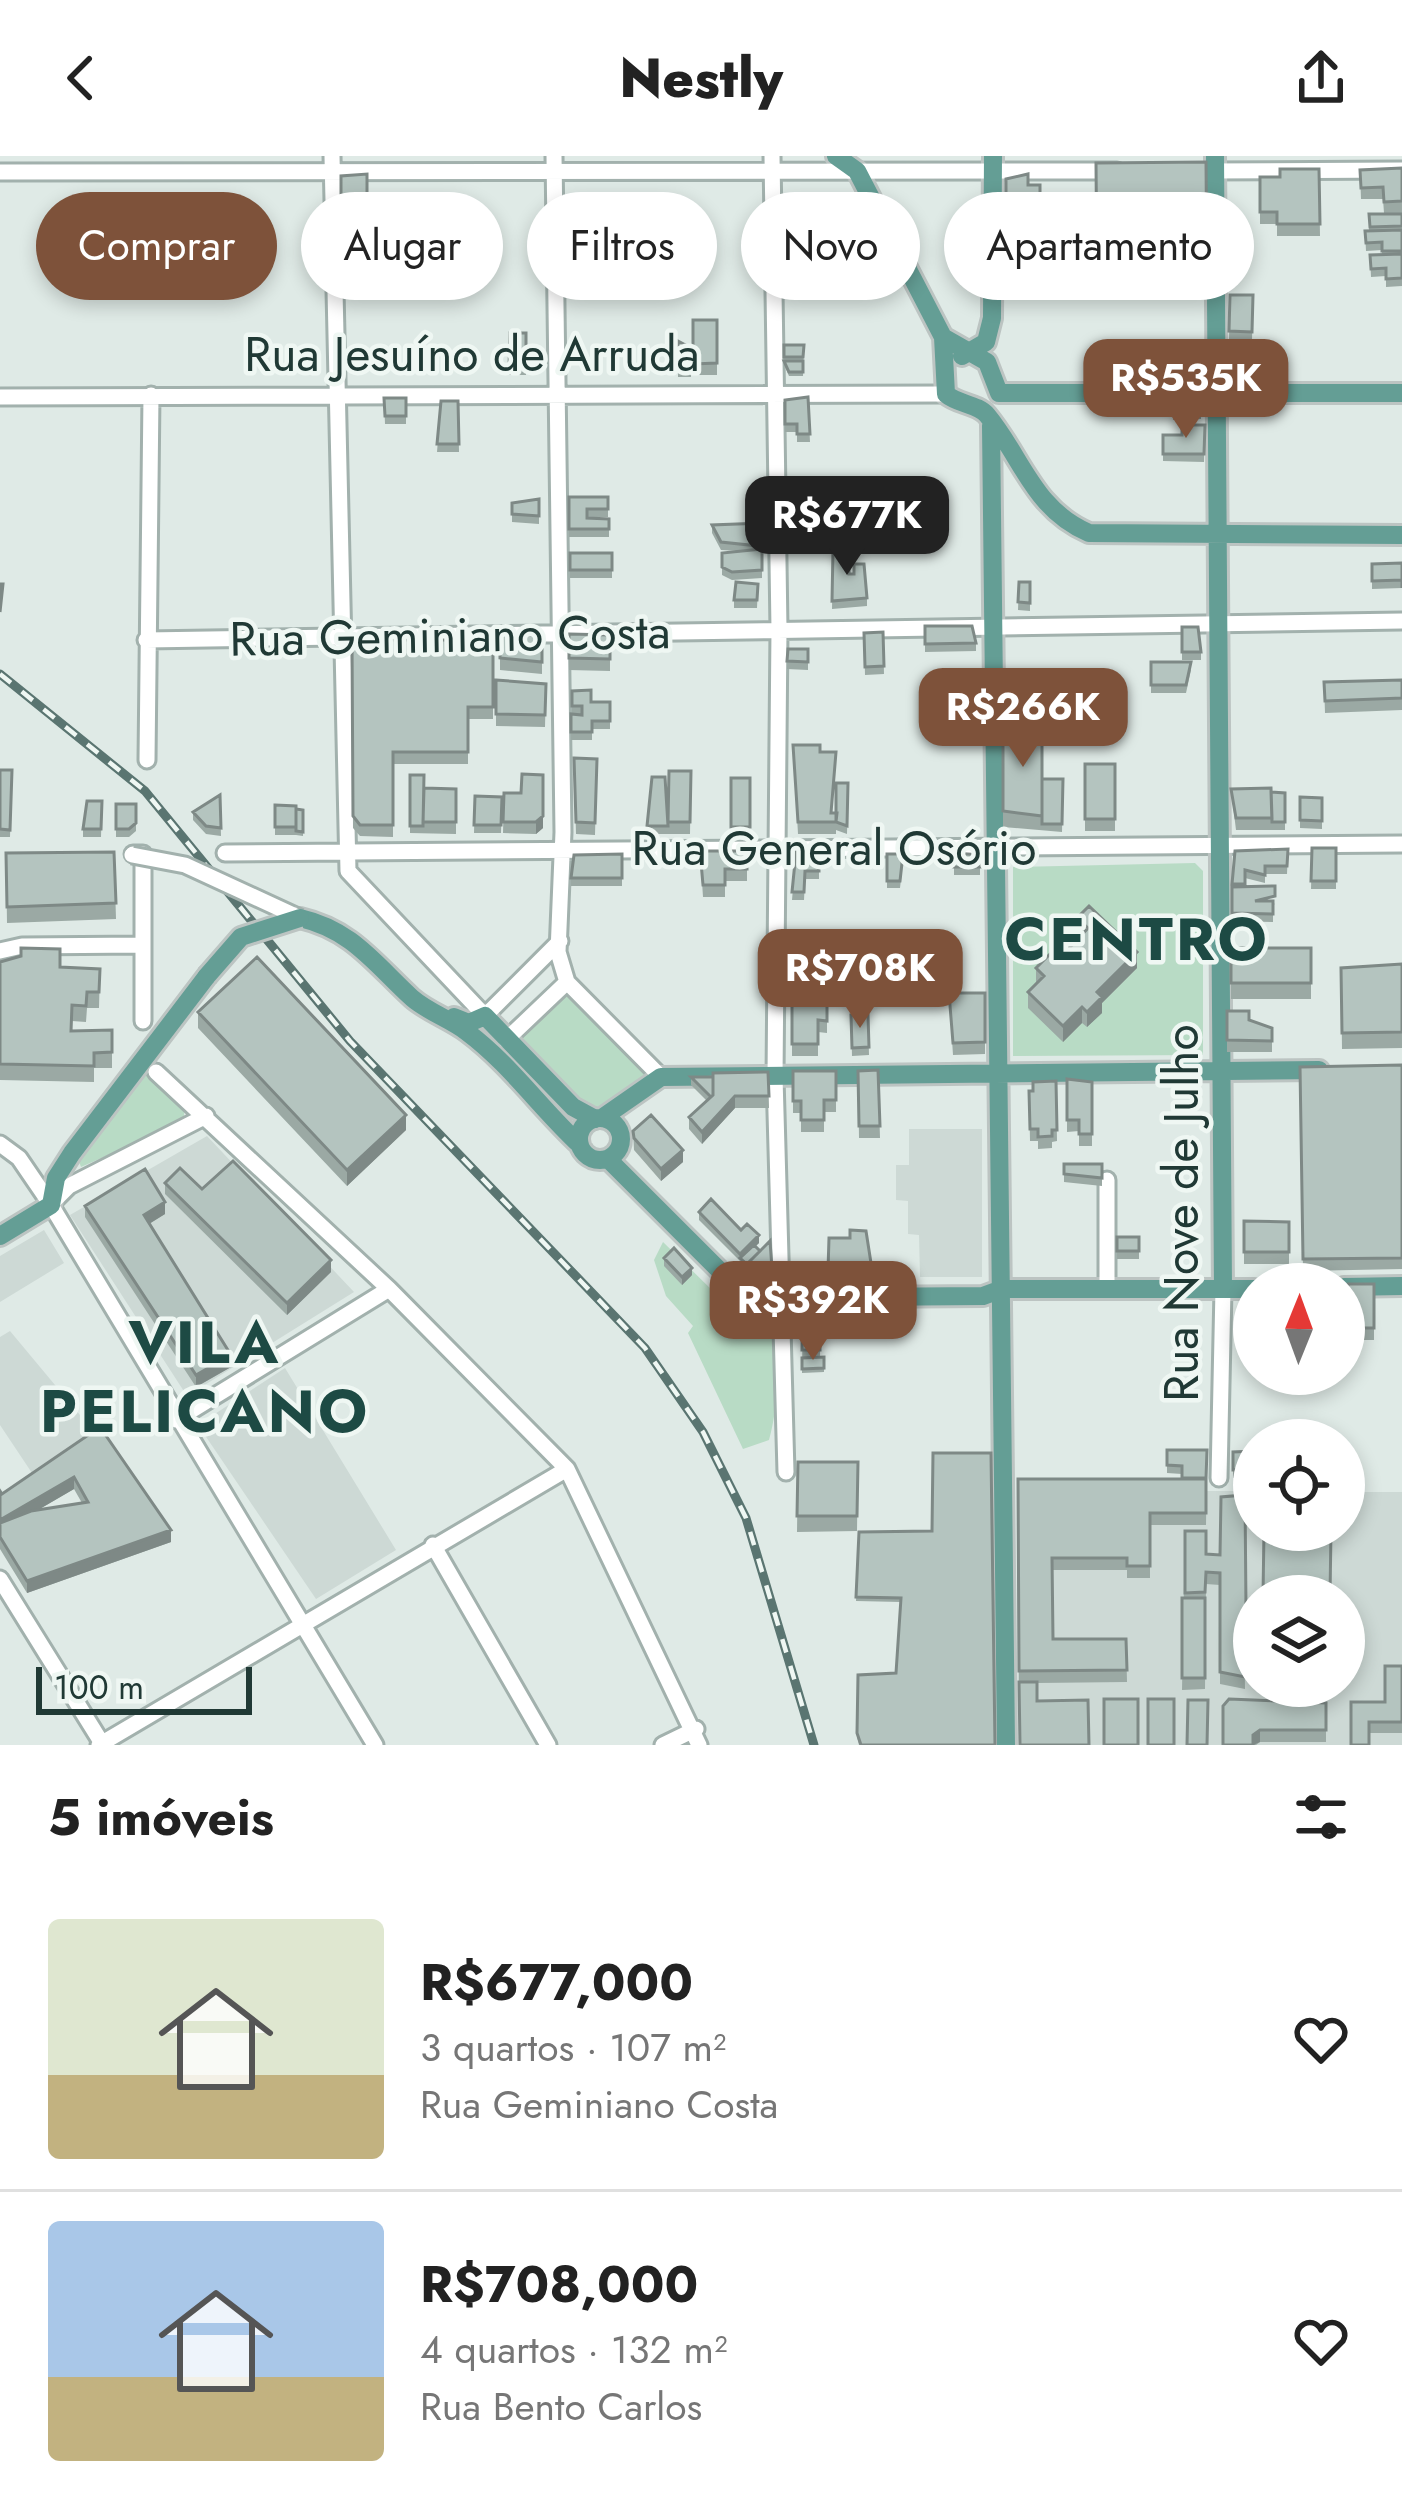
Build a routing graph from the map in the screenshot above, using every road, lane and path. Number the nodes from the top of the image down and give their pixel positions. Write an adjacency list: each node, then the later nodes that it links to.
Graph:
1 (836, 156): 8 (main road)
2 (332, 163): 4 (street); 11 (street); 21 (street)
3 (1215, 163): 7 (street); 10 (street); 17 (main road, Rua Nove de Julho)
4 (554, 164): 5 (street); 16 (street)
5 (772, 164): 8 (street); 15 (street)
6 (993, 164): 8 (street); 9 (street); 13 (main road)
7 (1402, 170)
8 (857, 171): 12 (main road)
9 (1134, 171)
10 (1181, 171)
11 (0, 172)
12 (943, 337): 13 (main road); 14 (main road)
13 (966, 355): 14 (main road); 17 (main road)
14 (946, 370): 19 (main road)
15 (775, 391): 16 (street, Rua Jesuíno de Arruda); 19 (street, Rua Jesuíno de Arruda); 28 (street)
16 (556, 392): 21 (street, Rua Jesuíno de Arruda); 30 (street)
17 (1213, 393): 18 (main road); 24 (main road, Rua Nove de Julho)
18 (1402, 393)
19 (946, 394): 23 (main road)
20 (151, 395): 21 (street, Rua Jesuíno de Arruda); 22 (street, Rua Jesuíno de Arruda); 32 (street)
21 (336, 396): 31 (street)
22 (0, 397)
23 (991, 426): 24 (main road); 29 (main road)
24 (1215, 533): 25 (main road); 27 (main road, Rua Nove de Julho)
25 (1402, 535)
26 (1402, 621): 27 (street, Rua Geminiano Costa)
27 (1215, 624): 29 (street, Rua Geminiano Costa); 39 (main road, Rua Nove de Julho)
28 (779, 629): 29 (street, Rua Geminiano Costa); 30 (street, Rua Geminiano Costa); 37 (street)
29 (996, 629): 38 (main road)
30 (558, 634): 31 (street, Rua Geminiano Costa); 36 (street)
31 (340, 638): 32 (street, Rua Geminiano Costa); 35 (street)
32 (146, 640): 33 (street)
33 (148, 760)
34 (1402, 844): 39 (street, Rua General Osório)
35 (345, 848): 36 (street, Rua General Osório); 40 (street, Rua General Osório); 49 (street)
36 (563, 848): 37 (street, Rua General Osório); 44 (street)
37 (777, 848): 38 (street, Rua General Osório); 57 (street)
38 (994, 848): 39 (street, Rua General Osório); 55 (main road)
39 (1218, 848): 52 (main road, Rua Nove de Julho)
40 (225, 853)
41 (109, 854): 42 (street)
42 (135, 854): 43 (street, bridge); 45 (street)
43 (300, 918): 48 (main road); 64 (main road, bridge)
44 (560, 940): 47 (street); 49 (street)
45 (142, 944): 46 (street); 50 (street)
46 (0, 951)
47 (568, 982): 51 (street); 56 (street)
48 (421, 1005): 49 (main road); 61 (main road)
49 (485, 1016): 51 (main road)
50 (143, 1021)
51 (506, 1040): 59 (main road)
52 (1220, 1070): 53 (main road); 55 (main road); 71 (main road, Rua Nove de Julho)
53 (1334, 1070)
54 (156, 1072): 58 (street)
55 (1000, 1072): 57 (main road); 68 (main road)
56 (661, 1076): 57 (main road); 59 (main road)
57 (775, 1077): 73 (street)
58 (206, 1116): 64 (street); 69 (street)
59 (599, 1118): 61 (main road); 62 (main road)
60 (0, 1144): 64 (street)
61 (580, 1145): 62 (main road)
62 (608, 1159): 73 (main road)
63 (1107, 1180): 70 (street)
64 (51, 1204): 65 (main road); 74 (street)
65 (0, 1236)
66 (1402, 1286): 67 (main road)
67 (1365, 1287)
68 (1002, 1288): 70 (main road); 73 (main road); 86 (main road)
69 (389, 1289): 74 (street); 75 (street)
70 (1107, 1289): 71 (main road)
71 (1222, 1289): 72 (main road); 77 (street, Rua Nove de Julho)
72 (1233, 1289)
73 (782, 1298): 76 (street)
74 (176, 1420): 80 (street)
75 (567, 1469): 78 (street); 81 (street)
76 (786, 1472)
77 (1219, 1478)
78 (433, 1545): 80 (street); 84 (street)
79 (0, 1579): 82 (street)
80 (306, 1624): 82 (street); 83 (street)
81 (698, 1737): 85 (street)
82 (101, 1744)
83 (375, 1745)
84 (548, 1745)
85 (663, 1745)
86 (1006, 1745)

